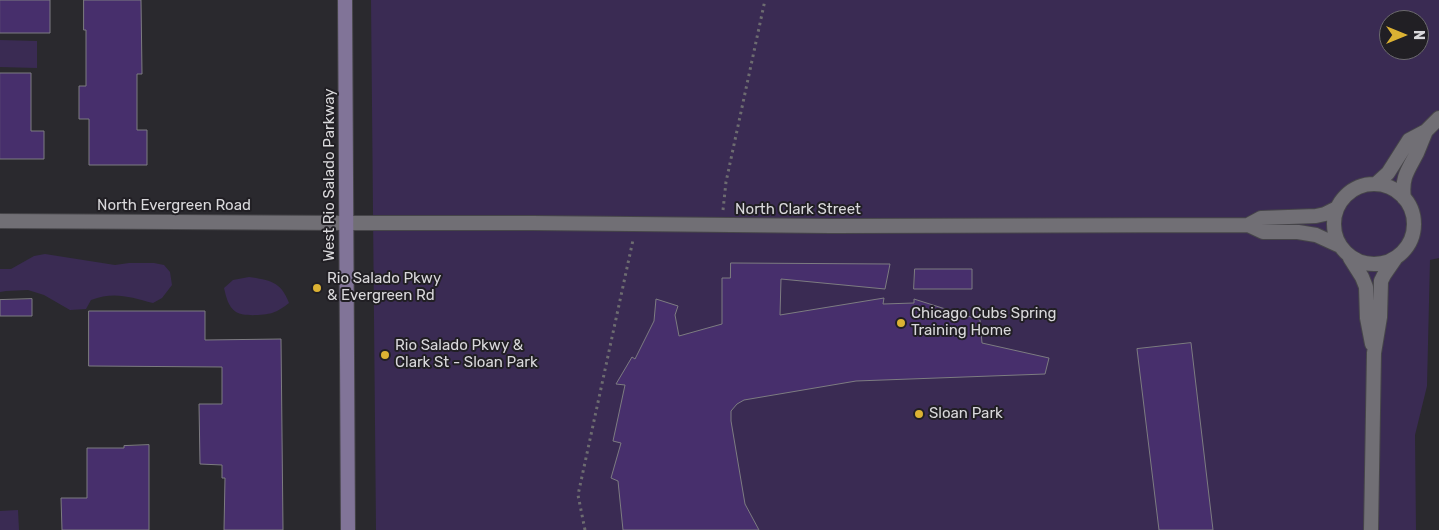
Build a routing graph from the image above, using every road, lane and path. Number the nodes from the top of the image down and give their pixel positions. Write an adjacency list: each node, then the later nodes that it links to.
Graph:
1 (345, 0): 9 (main road, West Rio Salado Parkway)
2 (765, 0): 11 (path)
3 (1439, 118): 4 (street)
4 (1426, 131): 5 (street); 6 (street)
5 (1376, 184): 6 (street); 7 (street)
6 (1404, 198): 15 (street)
7 (1337, 208): 12 (street, North Clark Street); 13 (street)
8 (0, 220): 9 (street, North Evergreen Road)
9 (347, 224): 10 (street, North Clark Street); 17 (main road, West Rio Salado Parkway)
10 (636, 224): 11 (street, North Clark Street); 18 (path)
11 (722, 225): 12 (street, North Clark Street)
12 (1248, 225): 13 (street, North Clark Street)
13 (1340, 246): 14 (street)
14 (1349, 257): 15 (street); 16 (street)
15 (1395, 259): 16 (street)
16 (1374, 352): 19 (street)
17 (348, 530)
18 (585, 530)
19 (1371, 530)

